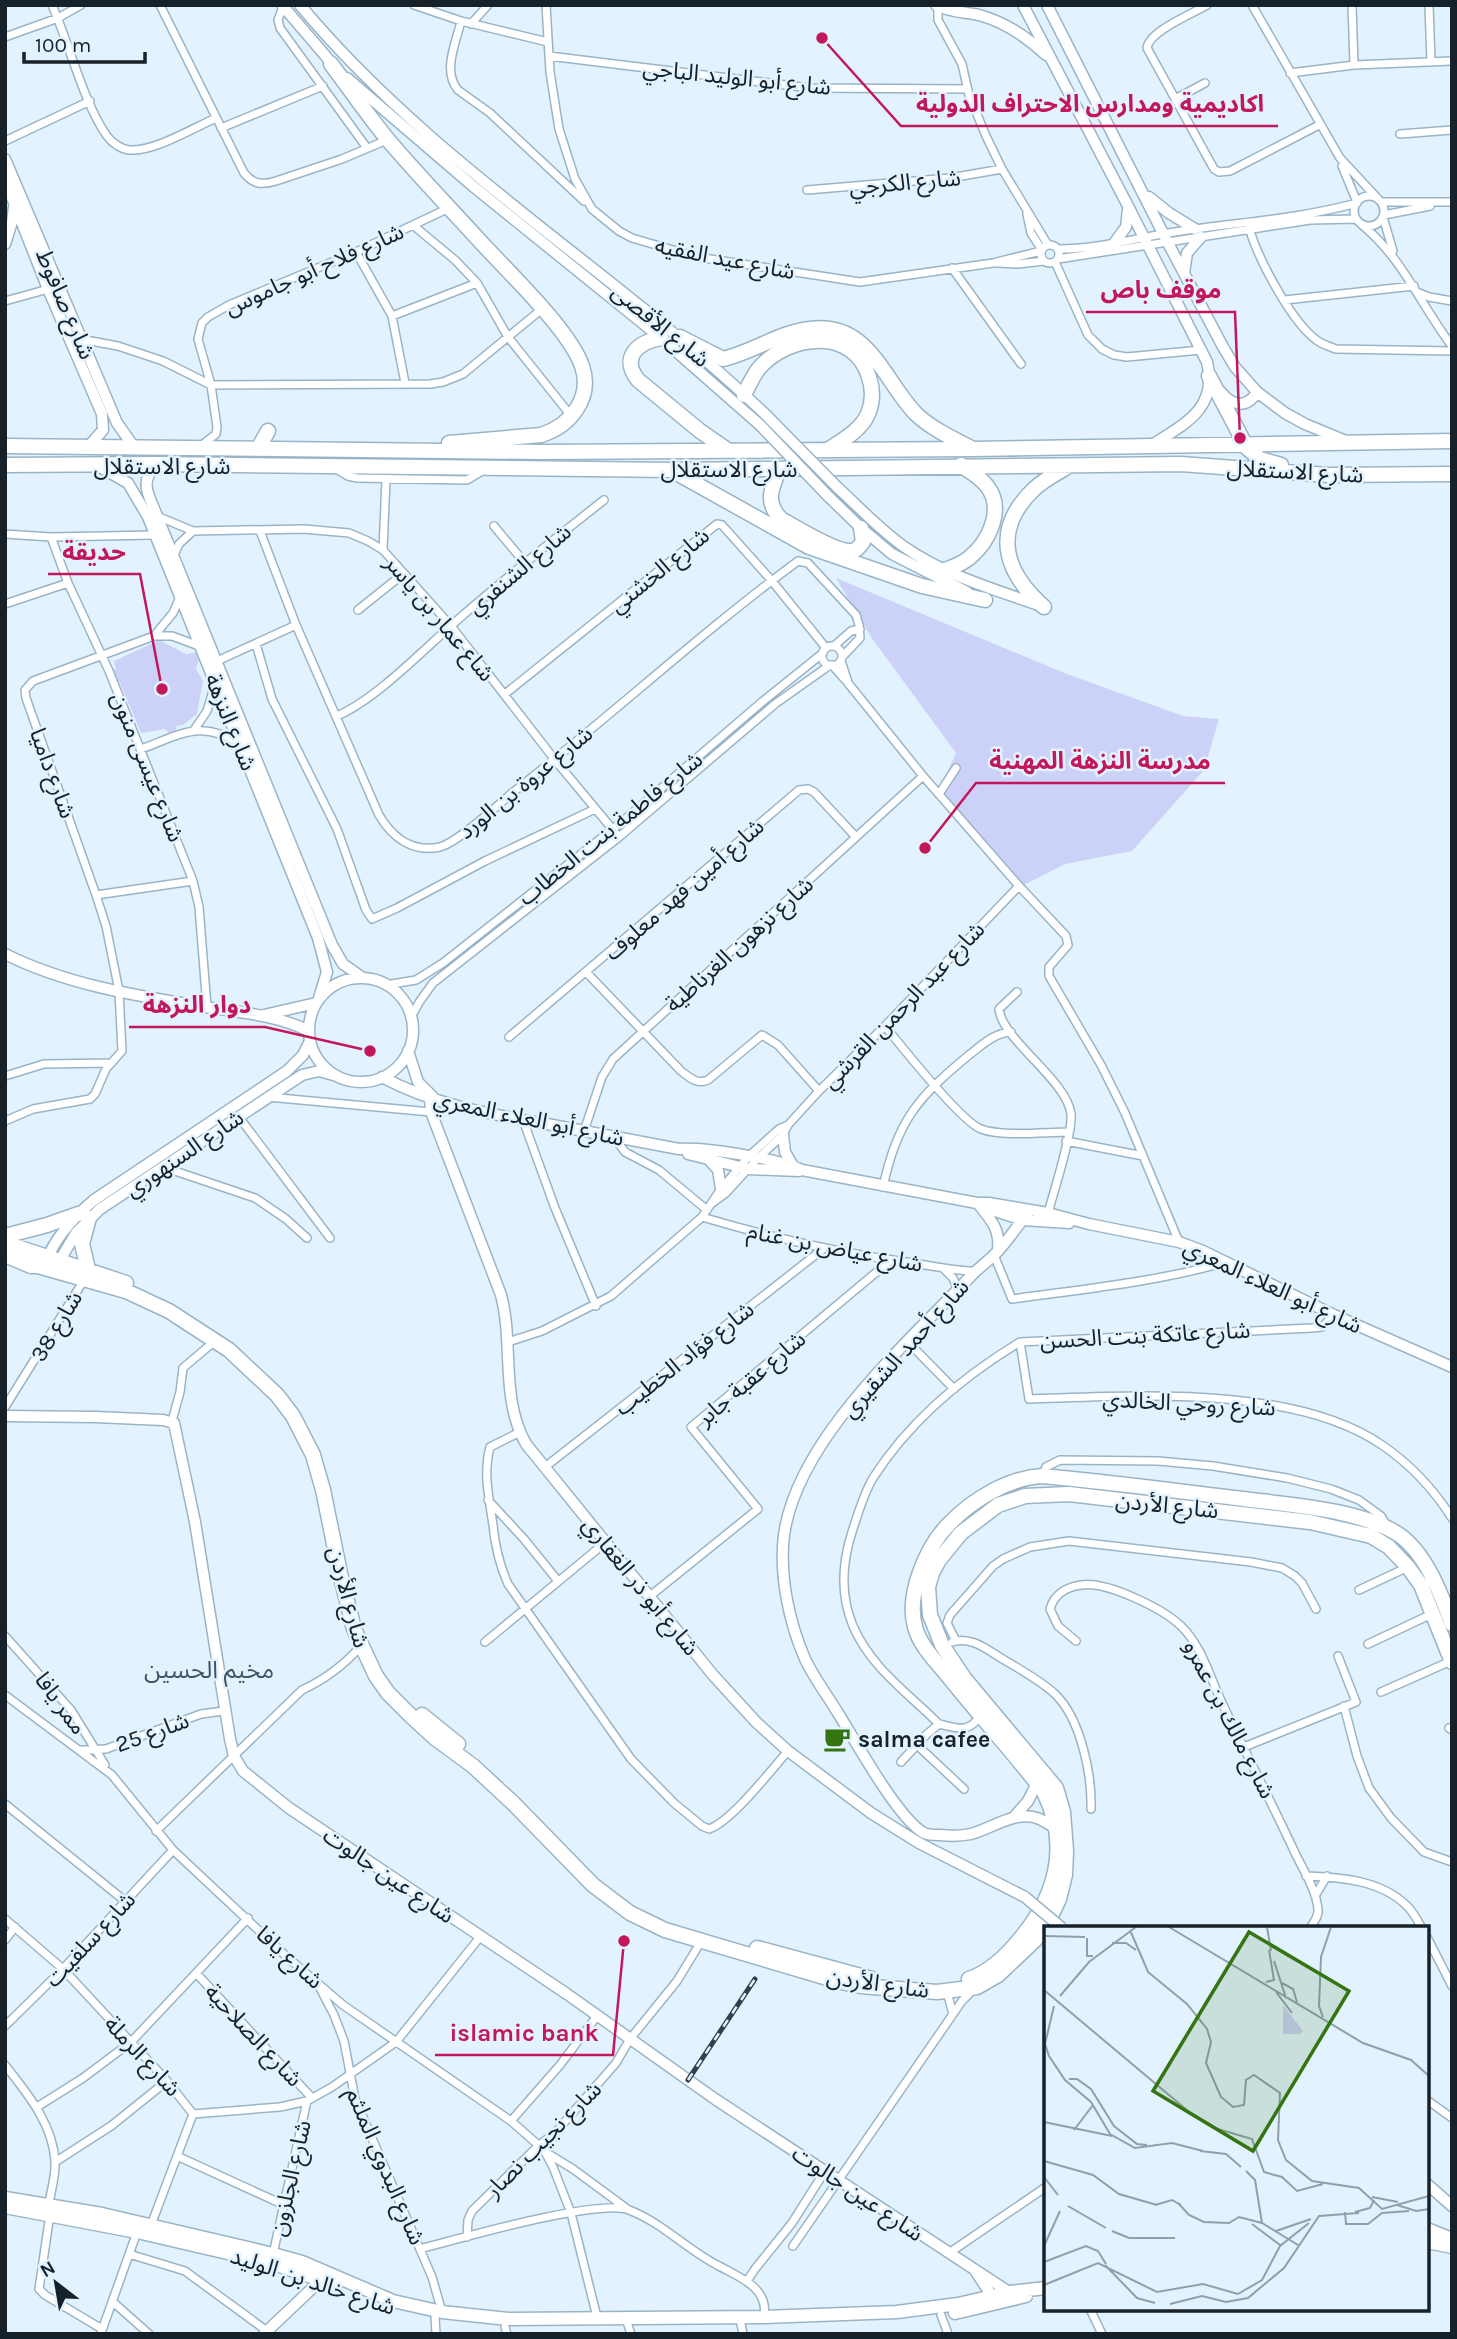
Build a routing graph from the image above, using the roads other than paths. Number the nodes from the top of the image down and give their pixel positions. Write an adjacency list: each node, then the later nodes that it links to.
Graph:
1 (52, 5): 19 (street)
2 (81, 5): 19 (street)
3 (160, 5): 36 (street)
4 (300, 5): 85 (street, شارع الأقصى)
5 (414, 5): 18 (street)
6 (444, 5): 18 (street)
7 (488, 5): 21 (street)
8 (546, 5): 23 (street, شارع عيد الفقيه)
9 (1023, 5): 28 (street)
10 (1047, 5): 17 (street)
11 (1207, 5): 34 (street)
12 (1252, 5): 30 (street)
13 (1352, 5): 29 (street)
14 (1429, 5): 26 (street)
15 (282, 6): 27 (street, شارع الأقصى); 32 (street)
16 (937, 6): 28 (street); 33 (street)
17 (1054, 11): 49 (street)
18 (442, 15): 20 (street)
19 (58, 18): 22 (street); 35 (street)
20 (461, 22): 21 (street); 56 (street)
21 (471, 24): 23 (street)
22 (5, 37)
23 (548, 41): 24 (street, شارع عيد الفقيه)
24 (549, 55): 33 (street, شارع أبو الوليد الباجي); 56 (street, شارع عيد الفقيه)
25 (1452, 61): 26 (street)
26 (1431, 62): 29 (street)
27 (331, 64): 41 (highway); 86 (street, شارع الأقصى)
28 (1055, 64): 54 (street)
29 (1354, 65): 30 (street)
30 (1290, 73): 37 (street)
31 (1205, 83): 34 (street)
32 (323, 86): 38 (street); 43 (street)
33 (968, 89): 46 (street)
34 (1175, 99): 37 (street)
35 (90, 101): 36 (street); 42 (street)
36 (216, 118): 38 (street)
37 (1320, 125): 44 (street)
38 (220, 128): 43 (street)
39 (1452, 130): 40 (street)
40 (1400, 134)
41 (388, 140): 43 (street); 55 (highway)
42 (5, 141)
43 (367, 148)
44 (1340, 158): 50 (street); 52 (street)
45 (5, 159): 77 (street, شارع صافوط)
46 (1002, 169): 48 (street, شارع الكرجي); 67 (street)
47 (5, 180): 53 (street, شارع صافوط)
48 (807, 190)
49 (1145, 194): 61 (street); 62 (street)
50 (1380, 201): 51 (street); 52 (street); 57 (street)
51 (1450, 202): 57 (street)
52 (1357, 203): 58 (street); 60 (street)
53 (15, 204): 65 (street); 77 (street, شارع صافوط)
54 (1128, 206): 63 (street); 64 (street)
55 (449, 207): 59 (street, شارع فلاح أبو جاموس); 82 (highway)
56 (592, 209): 74 (street, شارع عيد الفقيه)
57 (1383, 216): 58 (street); 70 (street)
58 (1359, 221): 60 (street); 70 (street)
59 (414, 226): 69 (street, شارع فلاح أبو جاموس); 76 (street)
60 (1249, 227): 61 (street); 79 (street)
61 (1198, 233): 62 (street); 75 (street)
62 (1166, 238): 63 (street); 75 (street)
63 (1145, 241): 64 (street); 66 (street); 89 (street)
64 (1115, 242): 66 (street)
65 (5, 244)
66 (1102, 248): 68 (street); 72 (street)
67 (1044, 249): 68 (street); 71 (street); 73 (street, شارع عيد الفقيه)
68 (1058, 249): 72 (street)
69 (356, 252): 83 (street); 93 (street, شارع فلاح أبو جاموس)
70 (1394, 255): 78 (street)
71 (1044, 261): 72 (street); 73 (street, شارع عيد الفقيه)
72 (1056, 261): 89 (street)
73 (993, 262): 74 (street, شارع عيد الفقيه)
74 (952, 268): 90 (street)
75 (1184, 273): 94 (street)
76 (477, 283): 83 (street); 84 (street)
77 (54, 288): 80 (street); 87 (street, شارع صافوط)
78 (1416, 289): 79 (street); 81 (street); 88 (street)
79 (1285, 300): 88 (street)
80 (5, 301)
81 (1452, 301)
82 (542, 309): 84 (street); 96 (highway)
83 (392, 316): 92 (street)
84 (508, 337): 92 (street); 96 (street)
85 (680, 337): 95 (street, شارع الأقصى); 112 (highway)
86 (661, 338): 97 (street, شارع الأقصى); 110 (highway)
87 (77, 340): 93 (street); 104 (street, شارع صافوط); 106 (street, شارع صافوط)
88 (1452, 349)
89 (1201, 350): 91 (street)
90 (1021, 364)
91 (1209, 376): 94 (street); 102 (highway); 105 (street)
92 (405, 383): 93 (street)
93 (211, 384): 98 (street, شارع فلاح أبو جاموس)
94 (1257, 392): 101 (street)
95 (744, 395): 97 (street, شارع الأقصى); 111 (highway)
96 (572, 417): 113 (highway)
97 (763, 421): 129 (street, شارع الأقصى, bridge); 138 (street, شارع الأقصى, bridge)
98 (217, 427): 107 (street); 108 (street)
99 (268, 432): 109 (highway)
100 (1444, 437): 101 (highway, شارع الاستقلال)
101 (1350, 442): 102 (highway, شارع الاستقلال)
102 (1244, 443): 105 (highway, شارع الاستقلال); 123 (highway)
103 (5, 446): 104 (highway, شارع الاستقلال)
104 (89, 446): 106 (highway, شارع الاستقلال)
105 (1150, 446): 112 (highway, شارع الاستقلال)
106 (134, 447): 107 (highway, شارع الاستقلال)
107 (195, 449): 108 (highway, شارع الاستقلال)
108 (237, 449): 109 (highway, شارع الاستقلال)
109 (258, 449): 113 (highway, شارع الاستقلال)
110 (726, 449): 111 (highway, شارع الاستقلال); 113 (highway, شارع الاستقلال)
111 (829, 449): 112 (highway, شارع الاستقلال)
112 (972, 449)
113 (404, 450)
114 (157, 464): 117 (highway, شارع الاستقلال); 118 (highway, شارع الاستقلال); 127 (street, شارع النزهة)
115 (5, 465): 117 (highway, شارع الاستقلال)
116 (1071, 465): 119 (highway, شارع الاستقلال); 123 (highway, شارع الاستقلال); 145 (highway)
117 (98, 466): 133 (street, شارع النزهة)
118 (333, 466): 120 (highway, شارع الاستقلال); 125 (street)
119 (961, 466): 122 (highway, شارع الاستقلال); 138 (highway)
120 (484, 469): 121 (highway, شارع الاستقلال); 125 (street)
121 (672, 470): 122 (highway, شارع الاستقلال); 143 (highway)
122 (779, 470): 129 (highway)
123 (1297, 473): 124 (highway, شارع الاستقلال)
124 (1452, 474)
125 (386, 479): 135 (street)
126 (604, 500): 137 (street, شارع الشنفري)
127 (157, 516): 130 (street, شاع عمار بن ياسر); 136 (street, شارع النزهة)
128 (494, 526): 137 (street)
129 (861, 528): 143 (street, شارع الأقصى)
130 (193, 531): 131 (street, شاع عمار بن ياسر); 136 (street)
131 (260, 531): 135 (street, شاع عمار بن ياسر); 148 (street, شارع عروة بن الورد)
132 (5, 534): 134 (street)
133 (154, 535): 134 (street); 142 (street, شارع النزهة)
134 (51, 537): 141 (street, شارع عيسى منون)
135 (383, 550): 139 (street, شاع عمار بن ياسر)
136 (174, 555): 147 (street, شارع النزهة)
137 (524, 562): 149 (street, شارع الشنفري)
138 (945, 570): 145 (street, شارع الأقصى)
139 (403, 574): 146 (street); 149 (street, شاع عمار بن ياسر)
140 (772, 581): 150 (street, شارع عروة بن الورد); 154 (street, شارع الخشني); 161 (street, شارع الخشني); 166 (street, شارع عروة بن الورد)
141 (68, 583): 144 (street); 155 (street, شارع عيسى منون)
142 (180, 596): 147 (street, شارع النزهة); 151 (street)
143 (985, 600)
144 (5, 604)
145 (1044, 607)
146 (358, 610)
147 (196, 622): 153 (street, شارع النزهة); 157 (street, شارع النزهة)
148 (296, 625): 152 (street); 162 (street, شارع عروة بن الورد)
149 (451, 626): 161 (street, شاع عمار بن ياسر); 162 (street, شارع الشنفري)
150 (860, 629): 154 (street); 156 (street)
151 (153, 636): 153 (street, شارع داميا); 155 (street, شارع داميا)
152 (256, 644): 157 (street); 170 (street)
153 (200, 646): 159 (street, شارع النزهة)
154 (828, 649): 156 (street); 158 (street); 171 (street, شارع فاطمة بنت الخطاب)
155 (102, 655): 165 (street, شارع عيسى منون); 176 (street, شارع داميا)
156 (841, 659): 158 (street, شارع فاطمة بنت الخطاب); 160 (street)
157 (217, 661): 181 (street, شارع النزهة)
158 (831, 665): 160 (street); 172 (street, شارع فاطمة بنت الخطاب)
159 (215, 683): 163 (street); 164 (street, شارع النزهة)
160 (849, 683): 168 (street)
161 (505, 694): 166 (street, شاع عمار بن ياسر)
162 (337, 716): 166 (street, شارع عروة بن الورد)
163 (194, 730): 164 (street); 165 (street)
164 (241, 744): 185 (street, شارع النزهة)
165 (141, 749): 174 (street, شارع عيسى منون)
166 (555, 760): 170 (street, شاع عمار بن ياسر)
167 (956, 768): 169 (street)
168 (923, 776): 169 (street); 173 (street, شارع نزهون الغرناطية)
169 (939, 794): 175 (street)
170 (595, 808): 171 (street, شاع عمار بن ياسر)
171 (612, 829): 172 (street, شاع عمار بن ياسر); 178 (street, شارع فاطمة بنت الخطاب)
172 (619, 836): 179 (street, شارع فاطمة بنت الخطاب)
173 (856, 837): 180 (street, شارع أمين فهد معلوف); 190 (street, شارع نزهون الغرناطية)
174 (193, 881): 176 (street); 186 (street, شارع عيسى منون)
175 (1019, 886): 189 (street, شارع عبد الرحمن القرشي); 212 (street)
176 (96, 895): 183 (street, شارع داميا)
177 (5, 954): 183 (street)
178 (443, 963): 179 (street); 182 (street, شارع فاطمة بنت الخطاب)
179 (449, 971): 188 (street, شارع فاطمة بنت الخطاب)
180 (587, 973): 190 (street); 193 (street, شارع أمين فهد معلوف)
181 (363, 978): 182 (street); 185 (street)
182 (386, 985): 188 (street)
183 (119, 992): 186 (street); 195 (street, شارع داميا)
184 (1017, 992): 191 (street)
185 (318, 1001): 187 (street); 192 (street)
186 (207, 1007): 187 (street)
187 (263, 1015): 192 (street)
188 (411, 1017): 194 (street)
189 (885, 1026): 199 (street); 200 (street, شارع عبد الرحمن القرشي)
190 (642, 1031): 200 (street); 207 (street, شارع نزهون الغرناطية)
191 (1011, 1032): 199 (street); 208 (street)
192 (309, 1036): 197 (street); 218 (street, شارع السنهوري)
193 (509, 1037)
194 (408, 1051): 198 (street); 202 (street, شارع أبو ذر الغفاري)
195 (111, 1063): 196 (street); 205 (street, شارع داميا)
196 (5, 1076)
197 (337, 1076): 198 (street); 201 (street, شارع السنهوري)
198 (382, 1077): 202 (street, شارع أبو العلاء المعري)
199 (934, 1083): 208 (street); 219 (street)
200 (819, 1091): 206 (street, شارع عبد الرحمن القرشي)
201 (268, 1097): 202 (street); 203 (street, شارع السنهوري)
202 (432, 1102): 204 (street, شارع أبو العلاء المعري); 245 (street, شارع أبو ذر الغفاري)
203 (239, 1117): 215 (street, شارع السنهوري); 229 (street)
204 (523, 1120): 207 (street, شارع أبو العلاء المعري); 242 (street)
205 (5, 1121)
206 (786, 1130): 213 (street, شارع عبد الرحمن القرشي); 217 (street)
207 (584, 1131): 209 (street, شارع أبو العلاء المعري)
208 (1068, 1132): 210 (street)
209 (614, 1137): 211 (street, شارع أبو العلاء المعري); 222 (street)
210 (1066, 1141): 212 (street); 223 (street)
211 (679, 1149): 213 (street, شارع أبو العلاء المعري); 214 (street, شارع أبو العلاء المعري)
212 (1143, 1156): 231 (street)
213 (754, 1157): 216 (street, شارع عبد الرحمن القرشي); 217 (street, شارع أبو العلاء المعري)
214 (709, 1160): 216 (street, شارع أبو العلاء المعري); 220 (street)
215 (162, 1167): 218 (street, شارع السنهوري); 228 (street)
216 (744, 1167): 217 (street, شارع أبو العلاء المعري); 220 (street, شارع عبد الرحمن القرشي); 222 (street, شارع عبد الرحمن القرشي)
217 (797, 1168): 219 (street, شارع أبو العلاء المعري)
218 (148, 1171): 225 (street, شارع السنهوري)
219 (883, 1187): 221 (street, شارع أبو العلاء المعري)
220 (721, 1189): 222 (street, شارع عبد الرحمن القرشي)
221 (980, 1204): 224 (street, شارع أبو العلاء المعري); 233 (street)
222 (706, 1210): 232 (street, شارع عياض بن غنام); 242 (street, شارع عبد الرحمن القرشي)
223 (1048, 1213): 224 (street, شارع أبو العلاء المعري); 226 (street, شارع أبو العلاء المعري)
224 (1026, 1215): 226 (street, شارع أبو العلاء المعري); 233 (street, شارع أحمد الشقيري)
225 (84, 1216): 227 (highway); 237 (street, شارع السنهوري); 240 (highway)
226 (1089, 1224): 231 (street, شارع أبو العلاء المعري)
227 (5, 1236)
228 (307, 1238)
229 (330, 1238)
230 (5, 1242): 237 (highway, شارع الأردن)
231 (1179, 1242): 236 (street, شارع أبو العلاء المعري)
232 (823, 1249): 235 (street, شارع عياض بن غنام); 254 (street, شارع فؤاد الخطيب)
233 (996, 1253): 236 (street); 239 (street, شارع أحمد الشقيري)
234 (5, 1255): 237 (highway, شارع الأردن)
235 (891, 1260): 238 (street, شارع عياض بن غنام); 264 (street, شارع عقبة جابر)
236 (1227, 1262): 243 (street, شارع أبو العلاء المعري)
237 (52, 1264): 240 (highway, شارع الأردن)
238 (944, 1268): 239 (street); 241 (street, شارع عياض بن غنام)
239 (976, 1271): 241 (street, شارع أحمد الشقيري)
240 (86, 1274): 244 (highway, شارع الأردن); 250 (street, شارع 38); 317 (highway, شارع الأردن)
241 (958, 1290): 246 (street, شارع أحمد الشقيري)
242 (596, 1306): 245 (street, شارع عبد الرحمن القرشي)
243 (1334, 1315): 247 (street, شارع عاتكة بنت الحسن); 248 (street, شارع أبو العلاء المعري)
244 (216, 1340): 252 (street); 275 (highway, شارع الأردن)
245 (508, 1342): 253 (street, شارع أبو ذر الغفاري)
246 (908, 1342): 249 (street); 296 (street, شارع أحمد الشقيري)
247 (1020, 1342): 249 (street, شارع عاتكة بنت الحسن); 258 (street, شارع روحي الخالدي)
248 (1452, 1367)
249 (954, 1389): 283 (street, شارع عاتكة بنت الحسن)
250 (5, 1407)
251 (5, 1416): 252 (street)
252 (172, 1421): 281 (street, شارع عين جالوت)
253 (520, 1432): 254 (street, شارع أبو ذر الغفاري); 257 (street)
254 (545, 1467): 260 (street, شارع أبو ذر الغفاري)
255 (1042, 1476): 256 (highway, شارع الأردن); 259 (street); 282 (highway, شارع الأردن)
256 (1177, 1498): 259 (highway, شارع الأردن); 261 (highway, شارع الأردن); 274 (highway, شارع الأردن)
257 (488, 1500): 262 (street); 265 (street)
258 (1452, 1518)
259 (1390, 1530): 267 (highway, شارع الأردن)
260 (606, 1542): 262 (street); 264 (street, شارع أبو ذر الغفاري)
261 (1408, 1567): 263 (street); 267 (highway, شارع الأردن)
262 (558, 1581): 265 (street)
263 (1359, 1590)
264 (650, 1596): 288 (street, شارع أبو ذر الغفاري)
265 (526, 1609): 272 (street); 288 (street)
266 (1316, 1609): 270 (street)
267 (1444, 1610): 268 (highway, شارع الأردن); 273 (street); 277 (highway, شارع الأردن)
268 (1452, 1624)
269 (5, 1636): 286 (street, ممر يافا)
270 (956, 1641): 274 (street); 295 (street)
271 (1076, 1641): 285 (street, شارع مالك بن عمرو)
272 (485, 1643)
273 (1368, 1644)
274 (942, 1646): 307 (highway, شارع الأردن)
275 (360, 1647): 289 (street); 315 (highway, شارع الأردن)
276 (1338, 1656): 280 (street)
277 (1452, 1661): 278 (street)
278 (1381, 1692)
279 (5, 1695): 287 (street, شارع يافا)
280 (1344, 1706): 285 (street); 300 (street)
281 (224, 1710): 286 (street, شارع 25); 289 (street, شارع عين جالوت)
282 (980, 1716): 283 (street); 292 (highway, شارع الأردن)
283 (940, 1724): 284 (street)
284 (917, 1745): 290 (street); 293 (street)
285 (1244, 1747): 301 (street, شارع مالك بن عمرو)
286 (93, 1748): 287 (street, شارع 25); 291 (street, ممر يافا)
287 (80, 1750): 291 (street, شارع يافا)
288 (788, 1751): 308 (street, شارع أبو ذر الغفاري, bridge)
289 (234, 1756): 298 (street); 313 (street, شارع عين جالوت)
290 (901, 1762)
291 (112, 1775): 298 (street, شارع يافا)
292 (1037, 1783): 296 (street); 297 (highway, شارع الأردن)
293 (964, 1789)
294 (5, 1804): 304 (street)
295 (1091, 1809)
296 (1014, 1817): 297 (street)
297 (1055, 1828): 318 (highway, شارع الأردن)
298 (156, 1831): 299 (street, شارع يافا)
299 (173, 1850): 304 (street, شارع سلفيت); 305 (street, شارع يافا)
300 (1452, 1862)
301 (1306, 1876): 302 (street); 303 (street, شارع مالك بن عمرو)
302 (1327, 1877): 303 (street); 310 (street)
303 (1315, 1896): 309 (street)
304 (125, 1901): 319 (street, شارع سلفيت)
305 (248, 1918): 320 (street); 321 (street, شارع يافا)
306 (5, 1919): 311 (street, شارع الرملة)
307 (1045, 1926)
308 (1060, 1926)
309 (1311, 1926)
310 (1421, 1926)
311 (15, 1927): 314 (street); 319 (street, شارع الرملة)
312 (1044, 1928): 323 (highway, شارع الأردن)
313 (480, 1937): 326 (street, شارع عين جالوت); 330 (street)
314 (5, 1940)
315 (702, 1940): 317 (highway, شارع الأردن); 328 (street, شارع نجيب نصار)
316 (1429, 1941): 322 (street)
317 (748, 1950): 318 (highway, شارع الأردن)
318 (770, 1957): 324 (highway, شارع الأردن)
319 (63, 1969): 327 (street, شارع سلفيت); 329 (street, شارع الرملة)
320 (196, 1973): 329 (street); 334 (street, شارع الصلاحية)
321 (316, 1981): 330 (street, شارع يافا); 332 (street, شارع البدوي الملثم)
322 (1452, 1986)
323 (977, 1987): 324 (highway, شارع الأردن); 325 (street)
324 (947, 1992): 325 (street)
325 (953, 2014): 344 (street)
326 (597, 2016): 328 (street, شارع عين جالوت); 339 (street)
327 (5, 2026)
328 (630, 2039): 340 (street, شارع نجيب نصار); 343 (street, شارع عين جالوت)
329 (131, 2042): 333 (street, شارع الرملة); 336 (street)
330 (396, 2042): 332 (street); 339 (street, شارع يافا)
331 (5, 2065): 336 (street)
332 (349, 2075): 334 (street); 362 (street, شارع البدوي الملثم)
333 (167, 2081): 337 (street, شارع الرملة); 342 (street)
334 (310, 2100): 337 (street); 348 (street, شارع الجلزون)
335 (1429, 2101): 338 (street)
336 (37, 2107): 342 (street)
337 (193, 2114): 341 (street, شارع الرملة)
338 (1452, 2118)
339 (511, 2121): 340 (street, شارع يافا)
340 (541, 2148): 351 (street); 353 (street, شارع يافا); 357 (street, شارع نجيب نصار)
341 (177, 2156): 348 (street); 354 (street, شارع الرملة)
342 (55, 2162): 352 (street)
343 (825, 2171): 344 (street, شارع عين جالوت); 368 (street)
344 (839, 2180): 360 (street); 363 (street, شارع عين جالوت)
345 (1429, 2186): 349 (street)
346 (1044, 2188): 363 (street)
347 (5, 2198): 352 (main road, شارع خالد بن الوليد)
348 (284, 2205): 365 (street, شارع الجلزون)
349 (1452, 2206)
350 (5, 2207): 352 (main road, شارع خالد بن الوليد)
351 (626, 2208): 353 (street); 368 (street)
352 (49, 2209): 354 (main road, شارع خالد بن الوليد); 356 (main road, شارع خالد بن الوليد); 381 (street)
353 (571, 2213): 357 (street); 376 (street, شارع يافا)
354 (151, 2225): 365 (main road, شارع خالد بن الوليد)
355 (1429, 2230): 358 (main road)
356 (137, 2232): 364 (street); 367 (main road, شارع خالد بن الوليد)
357 (467, 2237): 362 (street)
358 (1452, 2239)
359 (1429, 2242): 361 (main road)
360 (793, 2246)
361 (1452, 2247)
362 (420, 2249): 374 (street, شارع البدوي الملثم)
363 (949, 2253): 366 (street, شارع عين جالوت)
364 (129, 2254): 372 (street); 382 (street)
365 (273, 2254): 374 (main road, شارع خالد بن الوليد)
366 (974, 2270): 370 (street, شارع عين جالوت); 371 (street, شارع عين جالوت)
367 (322, 2279): 374 (main road, شارع خالد بن الوليد); 382 (street)
368 (747, 2281): 377 (street)
369 (1043, 2289): 370 (main road, شارع خالد بن الوليد)
370 (1015, 2295): 371 (main road, شارع خالد بن الوليد)
371 (995, 2300): 375 (main road, شارع خالد بن الوليد); 377 (main road, شارع خالد بن الوليد)
372 (113, 2302): 381 (street); 383 (street)
373 (1091, 2311): 386 (street)
374 (438, 2315): 376 (main road, شارع خالد بن الوليد); 380 (main road, شارع خالد بن الوليد); 384 (street, شارع البدوي الملثم)
375 (942, 2315): 379 (main road, شارع خالد بن الوليد); 385 (street)
376 (597, 2317): 377 (main road, شارع خالد بن الوليد)
377 (764, 2317)
378 (630, 2329): 379 (main road, شارع خالد بن الوليد); 380 (main road, شارع خالد بن الوليد)
379 (742, 2329)
380 (506, 2330)
381 (102, 2332)
382 (265, 2333)
383 (149, 2334)
384 (436, 2334)
385 (948, 2334)
386 (1102, 2334)

